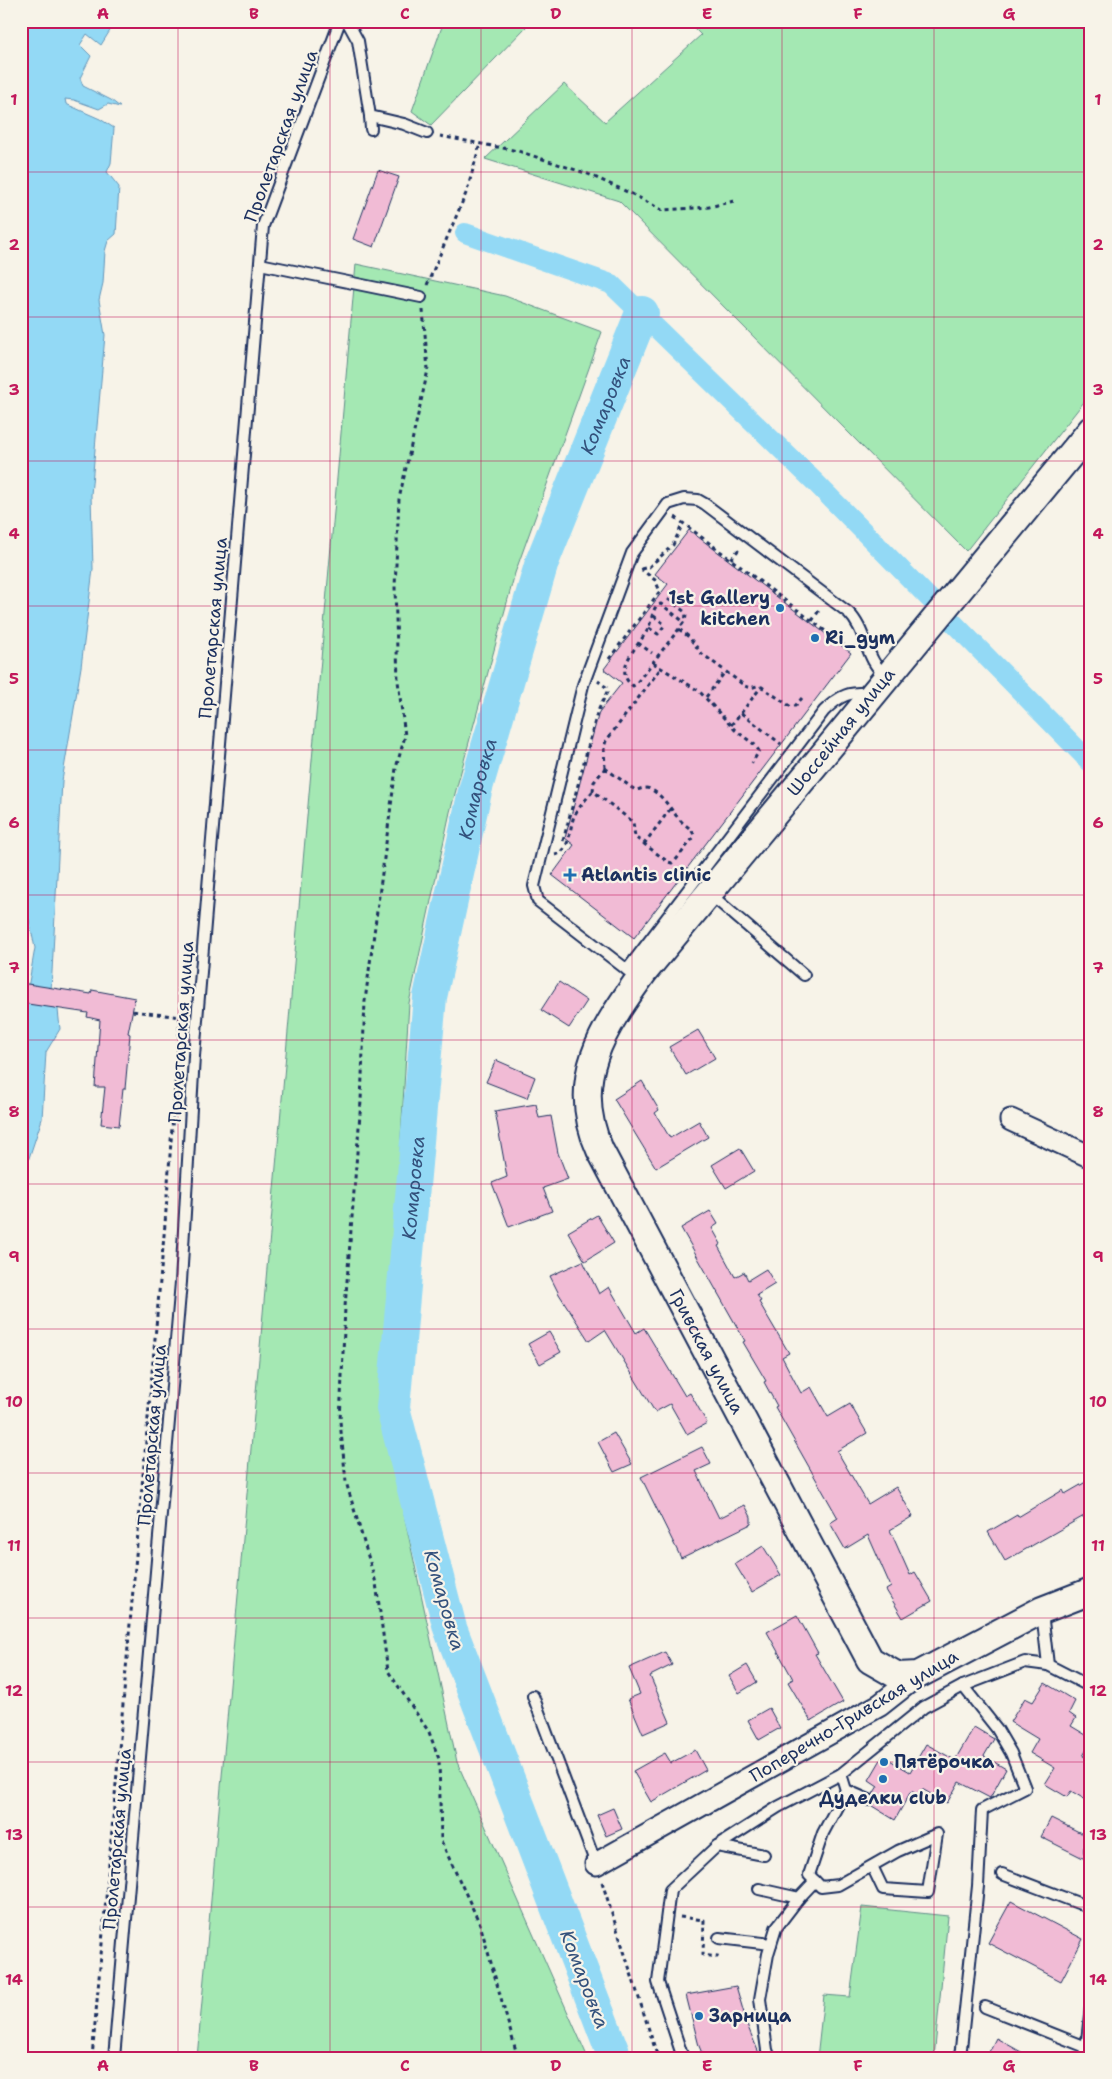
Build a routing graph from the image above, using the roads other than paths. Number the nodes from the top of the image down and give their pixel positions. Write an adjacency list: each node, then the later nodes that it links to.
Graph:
1 (340, 21): 6 (lane, Пролетарская улица)
2 (347, 21): 3 (lane)
3 (370, 116): 4 (lane); 5 (lane)
4 (371, 129)
5 (427, 133)
6 (260, 264): 7 (lane); 39 (lane, Пролетарская улица)
7 (421, 297)
8 (1091, 430): 9 (street, Шоссейная улица)
9 (880, 685): 10 (street, Шоссейная улица); 12 (lane); 12 (lane)
10 (708, 893): 11 (lane); 12 (street, Шоссейная улица)
11 (804, 975)
12 (632, 980): 18 (street, Гривская улица)
13 (1011, 1120): 14 (street)
14 (1091, 1157)
15 (1091, 1591): 16 (street, Поперечно-Гривская улица)
16 (1042, 1610): 17 (lane); 18 (street, Поперечно-Гривская улица)
17 (1048, 1665): 19 (lane); 20 (lane)
18 (918, 1675): 27 (street, Поперечно-Гривская улица)
19 (963, 1686): 22 (lane); 42 (lane)
20 (1091, 1687)
21 (533, 1696): 27 (lane)
22 (841, 1774): 23 (lane); 25 (lane)
23 (846, 1790): 24 (lane); 30 (lane)
24 (869, 1800)
25 (717, 1846): 26 (lane); 40 (lane)
26 (764, 1855)
27 (596, 1864)
28 (872, 1866): 28 (lane); 30 (lane)
29 (1002, 1874): 33 (lane)
30 (815, 1881): 32 (lane)
31 (759, 1889): 32 (lane)
32 (799, 1898): 35 (lane)
33 (1091, 1908)
34 (719, 1938): 35 (lane)
35 (771, 1944): 41 (lane)
36 (1091, 2006): 38 (lane)
37 (985, 2008): 38 (lane)
38 (1085, 2053)
39 (114, 2058)
40 (683, 2058)
41 (770, 2058)
42 (960, 2058)

